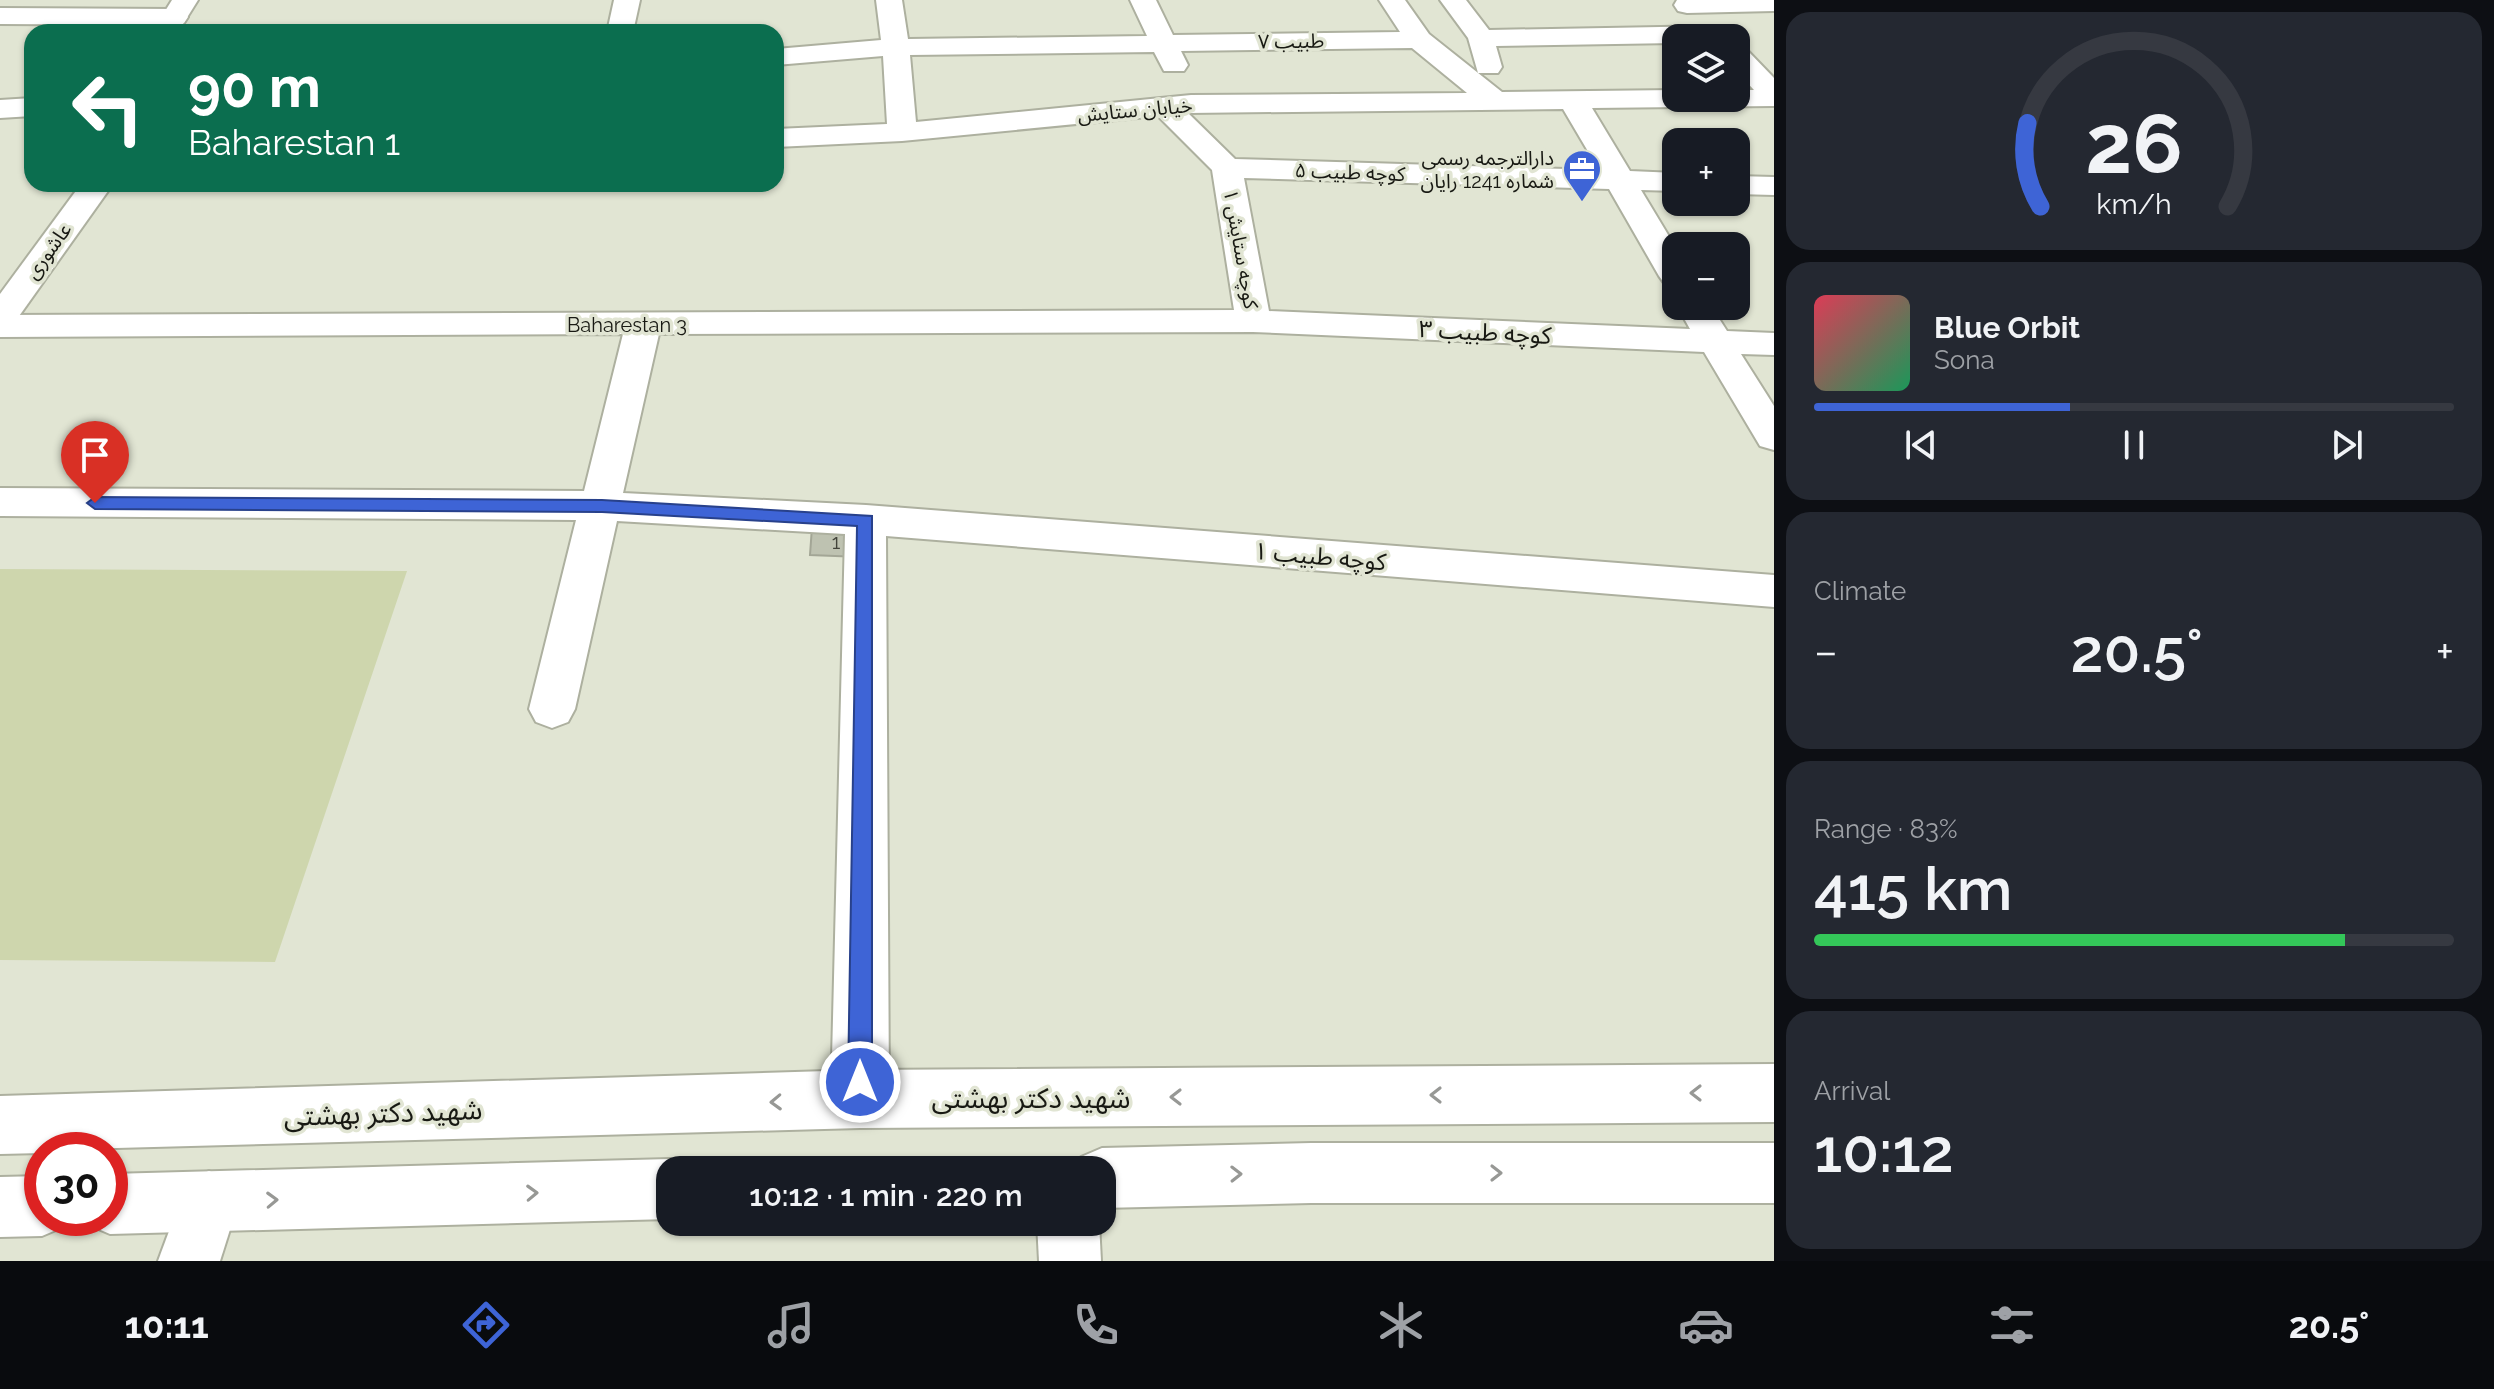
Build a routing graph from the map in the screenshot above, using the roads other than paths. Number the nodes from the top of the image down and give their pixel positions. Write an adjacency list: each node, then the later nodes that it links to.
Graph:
1 (212, 0): 10 (street)
2 (627, 0): 11 (street)
3 (889, 0): 17 (street)
4 (1143, 0): 16 (street)
5 (1392, 0): 15 (street)
6 (1453, 0): 14 (street)
7 (1684, 2): 8 (street); 12 (street)
8 (1774, 3)
9 (0, 16): 10 (street)
10 (180, 20)
11 (622, 24)
12 (1705, 24)
13 (1662, 36): 14 (street)
14 (1481, 38): 24 (street)
15 (1419, 40): 16 (street, طبیب ۷); 24 (street)
16 (1163, 42): 17 (street, طبیب ۷); 25 (street)
17 (896, 47): 20 (street, طبیب ۷); 26 (street)
18 (1774, 54): 19 (street)
19 (1750, 55)
20 (784, 56)
21 (1750, 69): 22 (street)
22 (1773, 98): 23 (street, خیابان ستایش)
23 (1572, 99): 24 (street, خیابان ستایش); 29 (street)
24 (1495, 101): 25 (street, خیابان ستایش)
25 (1178, 105): 26 (street, خیابان ستایش); 28 (street, کوچه ستایش ۱)
26 (902, 132): 27 (street, خیابان ستایش)
27 (784, 138)
28 (1227, 168): 29 (street, کوچه طبیب ۵); 39 (street, کوچه ستایش ۱)
29 (1618, 180): 30 (street, کوچه طبیب ۵); 35 (street)
30 (1662, 182)
31 (1750, 185): 32 (street)
32 (1774, 186)
33 (59, 192): 36 (street, عاشوری)
34 (91, 192): 37 (street, عاشوری)
35 (1662, 253)
36 (0, 272)
37 (0, 318)
38 (1703, 320): 42 (street)
39 (1253, 321): 40 (street, Baharestan 3); 42 (street, کوچه طبیب ۳)
40 (643, 325): 41 (street, Baharestan 3); 46 (street)
41 (0, 326)
42 (1716, 342): 43 (street, کوچه طبیب ۳); 44 (street)
43 (1774, 344)
44 (1774, 437)
45 (0, 502): 46 (street, کوچه طبیب ۱)
46 (602, 506): 47 (street, کوچه طبیب ۱); 49 (street)
47 (866, 520): 48 (street, کوچه طبیب ۱); 51 (street)
48 (1774, 591)
49 (552, 709)
50 (1774, 1093): 51 (street, شهید دکتر بهشتی, one-way to 51)
51 (860, 1099): 52 (street, شهید دکتر بهشتی, one-way to 52)
52 (0, 1125)
53 (1774, 1173): 54 (street, one-way to 53)
54 (1116, 1178)
55 (656, 1189): 56 (street, one-way to 55)
56 (209, 1201): 57 (street); 61 (street)
57 (128, 1203)
58 (24, 1206): 59 (street)
59 (0, 1207)
60 (1069, 1236): 62 (street)
61 (189, 1261)
62 (1070, 1261)

